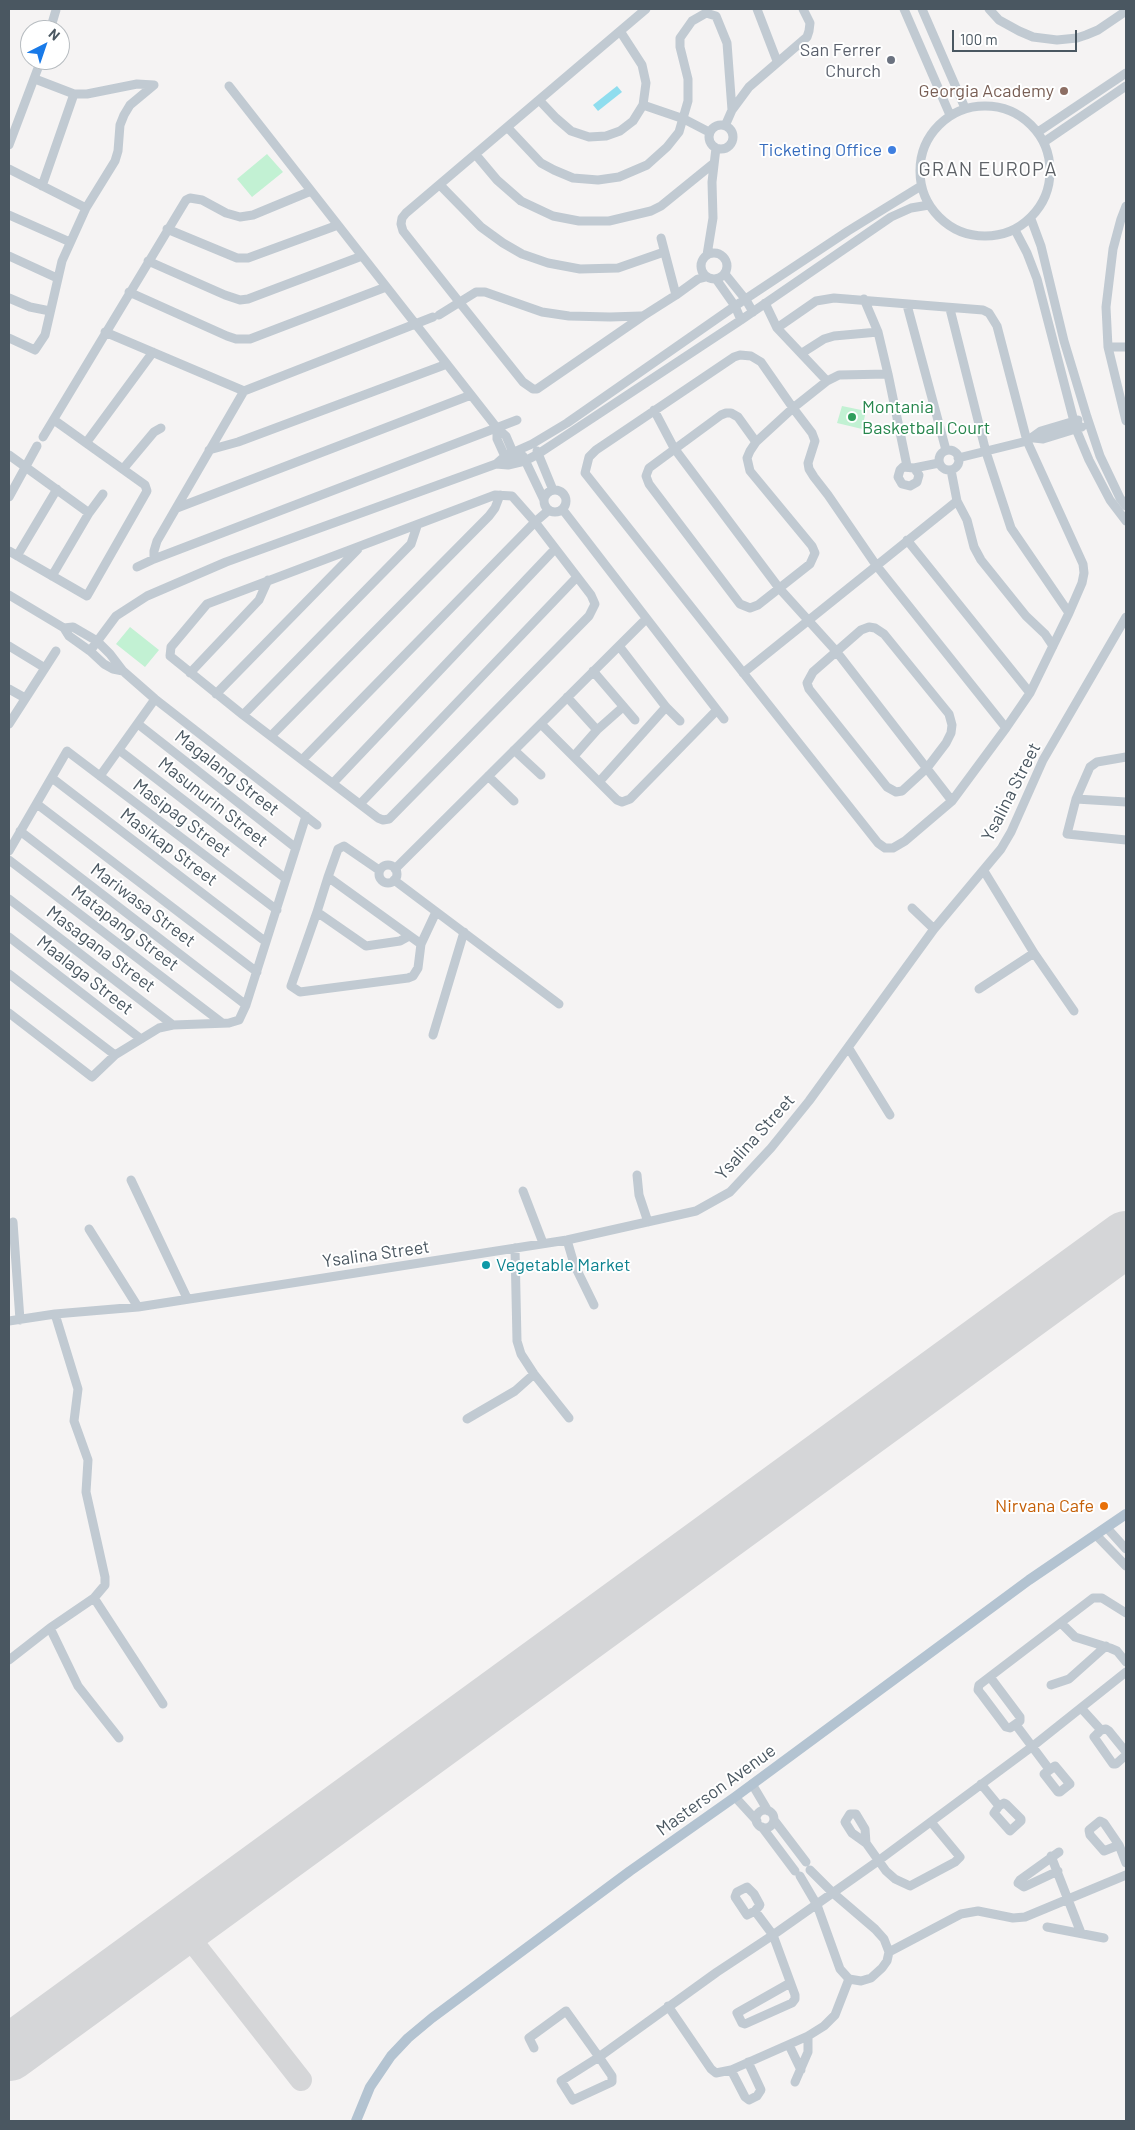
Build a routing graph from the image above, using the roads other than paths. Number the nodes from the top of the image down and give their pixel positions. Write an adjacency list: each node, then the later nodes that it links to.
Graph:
1 (646, 9): 8 (street)
2 (757, 9): 9 (street)
3 (804, 9): 9 (street)
4 (904, 9): 20 (street)
5 (922, 9): 18 (street)
6 (989, 9): 7 (street)
7 (1126, 11)
8 (620, 32): 16 (street); 17 (street)
9 (777, 61): 19 (street)
10 (37, 70): 12 (street)
11 (1126, 73): 25 (street)
12 (34, 79): 15 (street); 27 (street)
13 (229, 86): 35 (street)
14 (1126, 86): 26 (street)
15 (74, 94): 33 (street); 38 (street)
16 (540, 101): 17 (street); 23 (street)
17 (643, 105): 21 (street)
18 (965, 108): 20 (street); 25 (street)
19 (732, 110): 21 (street); 22 (street)
20 (950, 115): 34 (street)
21 (684, 119): 23 (street); 24 (street)
22 (725, 126): 24 (street); 28 (street)
23 (508, 128): 29 (street)
24 (710, 132): 28 (street)
25 (1038, 132): 26 (street)
26 (1044, 142): 40 (street)
27 (9, 145)
28 (716, 148): 30 (street)
29 (476, 155): 30 (street); 32 (street)
30 (714, 163): 47 (street)
31 (9, 169): 33 (street)
32 (440, 185): 46 (street); 61 (street)
33 (42, 186): 38 (street)
34 (921, 186): 36 (street); 60 (street)
35 (312, 191): 41 (street); 42 (street)
36 (929, 205): 43 (street); 62 (street)
37 (1126, 206): 76 (street)
38 (86, 208): 45 (street)
39 (9, 215): 45 (street)
40 (1031, 218): 43 (street); 88 (street)
41 (338, 226): 42 (street); 49 (street)
42 (167, 229): 50 (street)
43 (1015, 230): 90 (street)
44 (661, 238): 46 (street)
45 (70, 242): 53 (street)
46 (664, 252): 57 (street)
47 (707, 255): 51 (street); 52 (street)
48 (9, 256): 53 (street)
49 (362, 256): 50 (street); 55 (street)
50 (148, 261): 56 (street)
51 (725, 274): 54 (street); 60 (street)
52 (706, 277): 54 (street); 57 (street)
53 (57, 278): 66 (street)
54 (716, 280): 64 (street)
55 (386, 287): 56 (street); 70 (street)
56 (129, 292): 72 (street)
57 (676, 295): 68 (street)
58 (9, 298): 66 (street)
59 (864, 299): 63 (street); 71 (street); 73 (street)
60 (746, 300): 64 (street); 67 (street)
61 (460, 303): 68 (street); 68 (street); 70 (street)
62 (765, 303): 67 (street); 71 (street)
63 (907, 305): 65 (street); 101 (street)
64 (735, 306): 69 (street); 97 (street)
65 (950, 309): 94 (street); 103 (street)
66 (50, 311): 74 (street)
67 (753, 312): 69 (street)
68 (643, 316)
69 (742, 320): 104 (street)
70 (416, 324): 79 (street); 82 (street)
71 (777, 328): 78 (street)
72 (105, 332): 77 (street); 86 (street)
73 (878, 332): 78 (street); 80 (street)
74 (9, 338)
75 (1126, 346): 76 (street)
76 (1108, 347): 89 (street)
77 (153, 352): 82 (street); 96 (street)
78 (802, 353): 81 (street)
79 (446, 364): 83 (street); 100 (street)
80 (888, 374): 81 (street); 108 (street)
81 (827, 381): 84 (street)
82 (244, 390): 100 (street)
83 (471, 395): 92 (street); 121 (street)
84 (793, 408): 85 (street); 95 (street); 133 (street)
85 (654, 410): 99 (street); 156 (street)
86 (54, 420): 93 (street); 96 (street)
87 (517, 420): 92 (street)
88 (1088, 421): 90 (street); 120 (street)
89 (1126, 421)
90 (1075, 425): 94 (street); 125 (street)
91 (161, 428): 111 (street)
92 (497, 428): 102 (street); 132 (street)
93 (43, 437)
94 (1030, 439): 103 (street); 140 (street)
95 (756, 442): 99 (street); 138 (street)
96 (86, 443): 111 (street)
97 (532, 444): 102 (street); 104 (street)
98 (37, 446): 110 (street)
99 (674, 448): 138 (street); 138 (street)
100 (209, 450): 121 (street)
101 (946, 450): 106 (street); 108 (street)
102 (513, 452): 107 (street); 107 (street); 109 (street)
103 (986, 452): 106 (street); 140 (street)
104 (538, 454): 107 (street); 114 (street)
105 (9, 455): 110 (street)
106 (958, 458): 112 (street)
107 (517, 463): 109 (street); 118 (street)
108 (939, 463): 112 (street)
109 (496, 464): 145 (street)
110 (26, 467): 113 (street); 117 (street)
111 (123, 469): 135 (street)
112 (952, 470): 119 (street)
113 (57, 489): 124 (street); 131 (street)
114 (554, 490): 118 (street); 123 (street)
115 (103, 494): 124 (street)
116 (500, 495): 126 (street); 127 (street); 175 (street)
117 (9, 497)
118 (544, 500): 122 (street)
119 (957, 500): 128 (street); 148 (street)
120 (1126, 506)
121 (177, 508): 132 (street)
122 (549, 510): 123 (street); 126 (street)
123 (563, 510): 142 (street)
124 (89, 513): 135 (street)
125 (1126, 521)
126 (534, 522): 130 (street); 180 (street)
127 (417, 526): 129 (street); 166 (street)
128 (907, 540): 133 (street); 158 (street)
129 (359, 548): 137 (street); 159 (street)
130 (554, 550): 136 (street); 187 (street)
131 (13, 554): 135 (street)
132 (154, 559): 134 (street)
133 (876, 566): 143 (street); 173 (street)
134 (136, 567)
135 (52, 576)
136 (576, 578): 193 (street); 193 (street)
137 (268, 580): 155 (street); 155 (street)
138 (779, 588): 143 (street)
139 (9, 595): 144 (street)
140 (1069, 613): 148 (street)
141 (1126, 618): 203 (street, Ysalina Street)
142 (646, 619): 147 (street); 165 (street)
143 (806, 620): 151 (street); 156 (street)
144 (64, 628): 145 (street); 150 (street)
145 (97, 641): 150 (street); 153 (street)
146 (9, 646): 152 (street)
147 (619, 646): 154 (street); 164 (street)
148 (1053, 646): 158 (street)
149 (56, 651): 152 (street)
150 (90, 651): 153 (street)
151 (836, 651): 181 (street); 181 (street); 181 (street)
152 (45, 668): 161 (street)
153 (123, 671): 162 (street)
154 (593, 671): 160 (street); 163 (street)
155 (190, 673): 159 (street)
156 (743, 673): 190 (street)
157 (9, 689): 161 (street)
158 (1030, 693): 173 (street)
159 (216, 694): 166 (street)
160 (567, 697): 172 (street); 174 (street)
161 (25, 698): 170 (street)
162 (156, 700): 171 (street); 194 (street)
163 (623, 707): 168 (street); 174 (street)
164 (666, 707): 169 (street); 186 (street)
165 (717, 710): 167 (street); 186 (street)
166 (243, 715): 175 (street)
167 (724, 719)
168 (635, 720)
169 (680, 721)
170 (9, 724)
171 (138, 724): 176 (street); 198 (street, Magalang Street)
172 (541, 724): 177 (street); 178 (street)
173 (1006, 728): 190 (street)
174 (597, 730): 178 (street)
175 (271, 736): 180 (street)
176 (119, 750): 183 (street); 205 (street, Masunurin Street)
177 (514, 750): 182 (street); 184 (street)
178 (574, 756): 186 (street)
179 (1126, 758): 188 (street)
180 (302, 760): 187 (street)
181 (927, 768): 190 (street)
182 (540, 774)
183 (100, 776): 185 (street, Masipag Street); 209 (street, Masipag Street)
184 (488, 776): 189 (street); 201 (street)
185 (52, 778): 192 (street); 216 (street, Masikap Street)
186 (599, 782)
187 (333, 783): 193 (street)
188 (1076, 799): 191 (street); 197 (street)
189 (514, 801)
190 (952, 801)
191 (1126, 802)
192 (37, 804): 196 (street); 219 (street, Mariwasa Street)
193 (360, 804)
194 (306, 816): 195 (street); 198 (street)
195 (317, 825)
196 (20, 832): 199 (street); 223 (street, Mariwasa Street)
197 (1126, 840)
198 (296, 848): 205 (street)
199 (9, 851)
200 (9, 860): 226 (street, Matapang Street)
201 (395, 869): 202 (street); 206 (street)
202 (379, 870): 204 (street); 206 (street)
203 (984, 870): 212 (street, Ysalina Street); 218 (street)
204 (328, 877): 210 (street); 214 (street)
205 (286, 879): 209 (street)
206 (394, 880): 211 (street)
207 (9, 899): 227 (street, Masagana Street)
208 (912, 908): 212 (street)
209 (276, 910): 216 (street)
210 (317, 912): 214 (street); 217 (street)
211 (436, 912): 213 (street); 217 (street)
212 (934, 929): 230 (street, Ysalina Street)
213 (464, 932): 222 (street); 228 (street)
214 (409, 936): 217 (street)
215 (9, 937): 229 (street, Maalaga Street)
216 (266, 942): 219 (street)
217 (421, 944)
218 (1034, 953): 221 (street); 224 (street)
219 (257, 972): 223 (street)
220 (9, 974): 231 (street)
221 (979, 989)
222 (559, 1004)
223 (246, 1005): 226 (street)
224 (1074, 1011)
225 (9, 1013): 231 (street)
226 (221, 1022): 227 (street)
227 (173, 1025): 229 (street)
228 (433, 1034)
229 (141, 1039): 231 (street)
230 (848, 1047): 232 (street); 237 (street, Ysalina Street)
231 (115, 1055)
232 (890, 1115)
233 (637, 1175): 237 (street)
234 (131, 1180): 242 (street)
235 (523, 1191): 240 (street)
236 (13, 1222): 246 (street)
237 (648, 1222): 239 (street, Ysalina Street)
238 (89, 1230): 244 (street)
239 (567, 1240): 240 (street, Ysalina Street); 243 (street)
240 (543, 1243): 241 (street, Ysalina Street)
241 (515, 1248): 242 (street, Ysalina Street); 248 (street)
242 (187, 1298): 244 (street, Ysalina Street)
243 (594, 1305)
244 (138, 1307): 245 (street, Ysalina Street)
245 (55, 1314): 246 (street, Ysalina Street); 257 (street)
246 (20, 1320): 247 (street, Ysalina Street)
247 (9, 1321)
248 (534, 1374): 249 (street); 250 (street)
249 (570, 1418)
250 (467, 1419)
251 (1126, 1514): 252 (main road, Masterson Avenue)
252 (1107, 1528): 253 (main road, Masterson Avenue); 254 (street)
253 (1096, 1535): 255 (street); 275 (main road, Masterson Avenue)
254 (1125, 1548): 255 (street)
255 (1115, 1555): 256 (street)
256 (1126, 1566)
257 (94, 1598): 260 (street); 267 (street)
258 (1126, 1613): 259 (street)
259 (1061, 1623): 261 (street); 265 (street)
260 (50, 1628): 262 (street); 271 (street)
261 (1106, 1646): 263 (street); 266 (street)
262 (9, 1660)
263 (1126, 1662)
264 (1126, 1672): 268 (street)
265 (990, 1677): 269 (street); 269 (street)
266 (1051, 1685)
267 (163, 1704)
268 (1081, 1708): 270 (street); 272 (street)
269 (1016, 1724): 272 (street)
270 (1101, 1730): 273 (street); 273 (street)
271 (119, 1738)
272 (1033, 1746): 274 (street); 276 (street)
273 (1126, 1754)
274 (1049, 1768)
275 (752, 1784): 277 (main road, Masterson Avenue); 279 (street)
276 (981, 1784): 278 (street); 281 (street)
277 (735, 1797): 282 (street); 311 (main road, Masterson Avenue)
278 (999, 1806)
279 (768, 1811): 280 (street); 282 (street)
280 (774, 1820): 282 (street); 287 (street)
281 (931, 1822): 285 (street); 285 (street)
282 (759, 1824): 289 (street)
283 (866, 1843): 285 (street)
284 (1119, 1845): 286 (street)
285 (878, 1861): 291 (street)
286 (1126, 1863)
287 (808, 1866): 289 (street); 289 (street); 291 (street)
288 (1058, 1871): 288 (street); 292 (street)
289 (797, 1874): 293 (street)
290 (1126, 1875): 292 (street)
291 (833, 1893): 293 (street); 299 (street)
292 (1069, 1898): 296 (street); 299 (street)
293 (817, 1904): 297 (street); 300 (street)
294 (755, 1911): 297 (street)
295 (1047, 1927): 296 (street)
296 (1081, 1933): 298 (street)
297 (773, 1935): 301 (street); 302 (street)
298 (1104, 1938)
299 (889, 1952): 300 (street)
300 (849, 1979): 303 (street)
301 (790, 1983): 301 (street)
302 (668, 2006): 306 (street); 308 (street)
303 (808, 2036): 304 (street); 309 (street)
304 (789, 2045): 307 (street); 309 (street)
305 (534, 2048): 306 (street)
306 (599, 2057): 306 (street)
307 (748, 2062): 308 (street); 308 (street)
308 (731, 2070)
309 (801, 2070): 310 (street)
310 (796, 2082)
311 (356, 2121)

